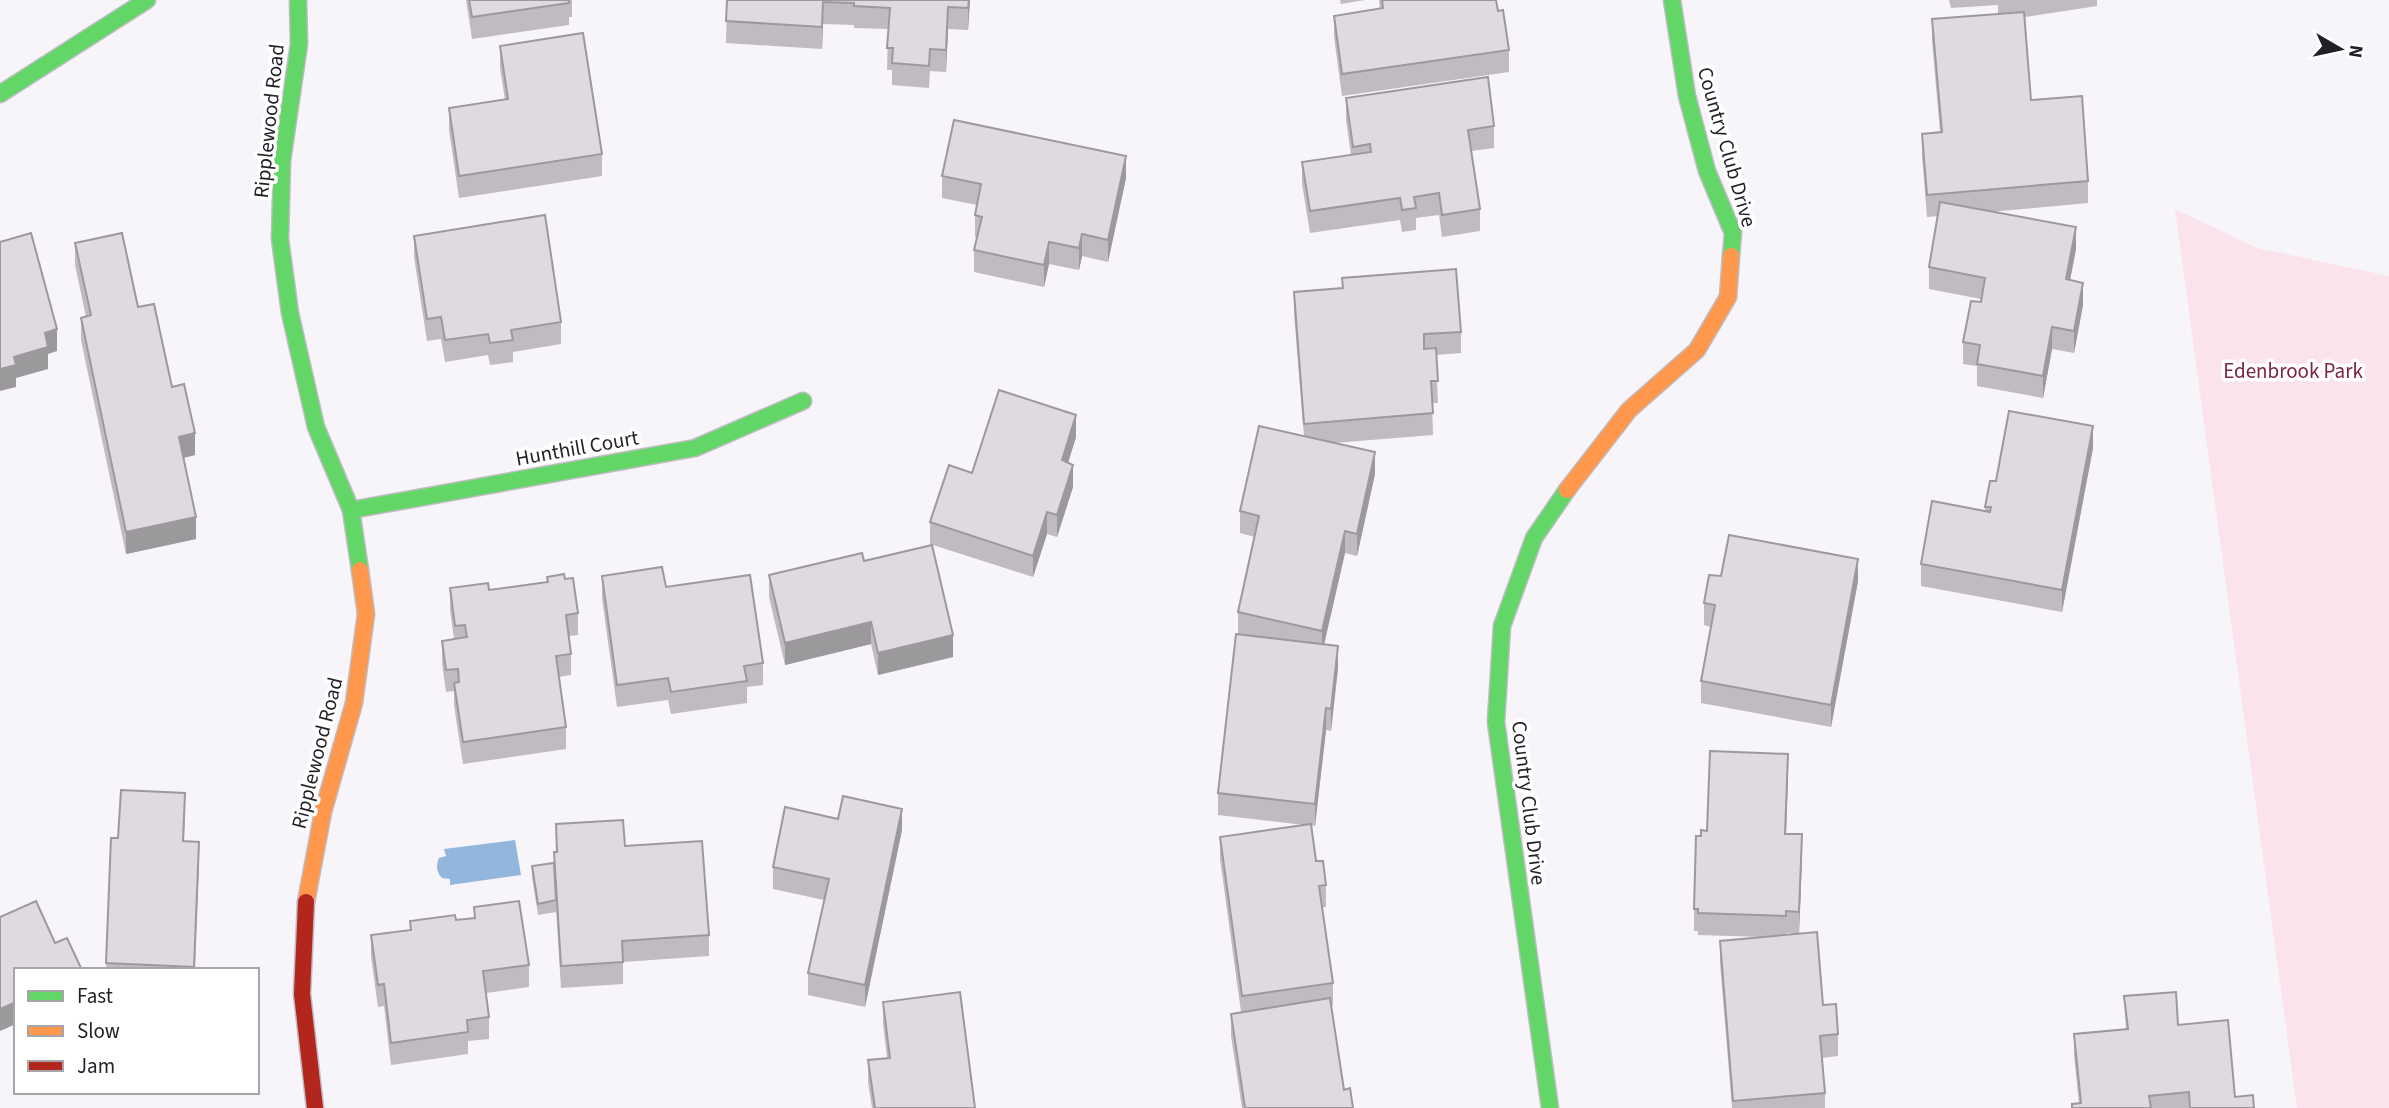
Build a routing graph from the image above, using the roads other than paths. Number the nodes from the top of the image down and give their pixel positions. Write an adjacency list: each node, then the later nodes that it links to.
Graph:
1 (147, 0): 4 (street)
2 (298, 0): 6 (street, Ripplewood Road)
3 (1671, 0): 8 (street, Country Club Drive)
4 (0, 94)
5 (803, 401): 6 (street, Hunthill Court)
6 (351, 510): 7 (street, Ripplewood Road)
7 (315, 1108)
8 (1550, 1108)

